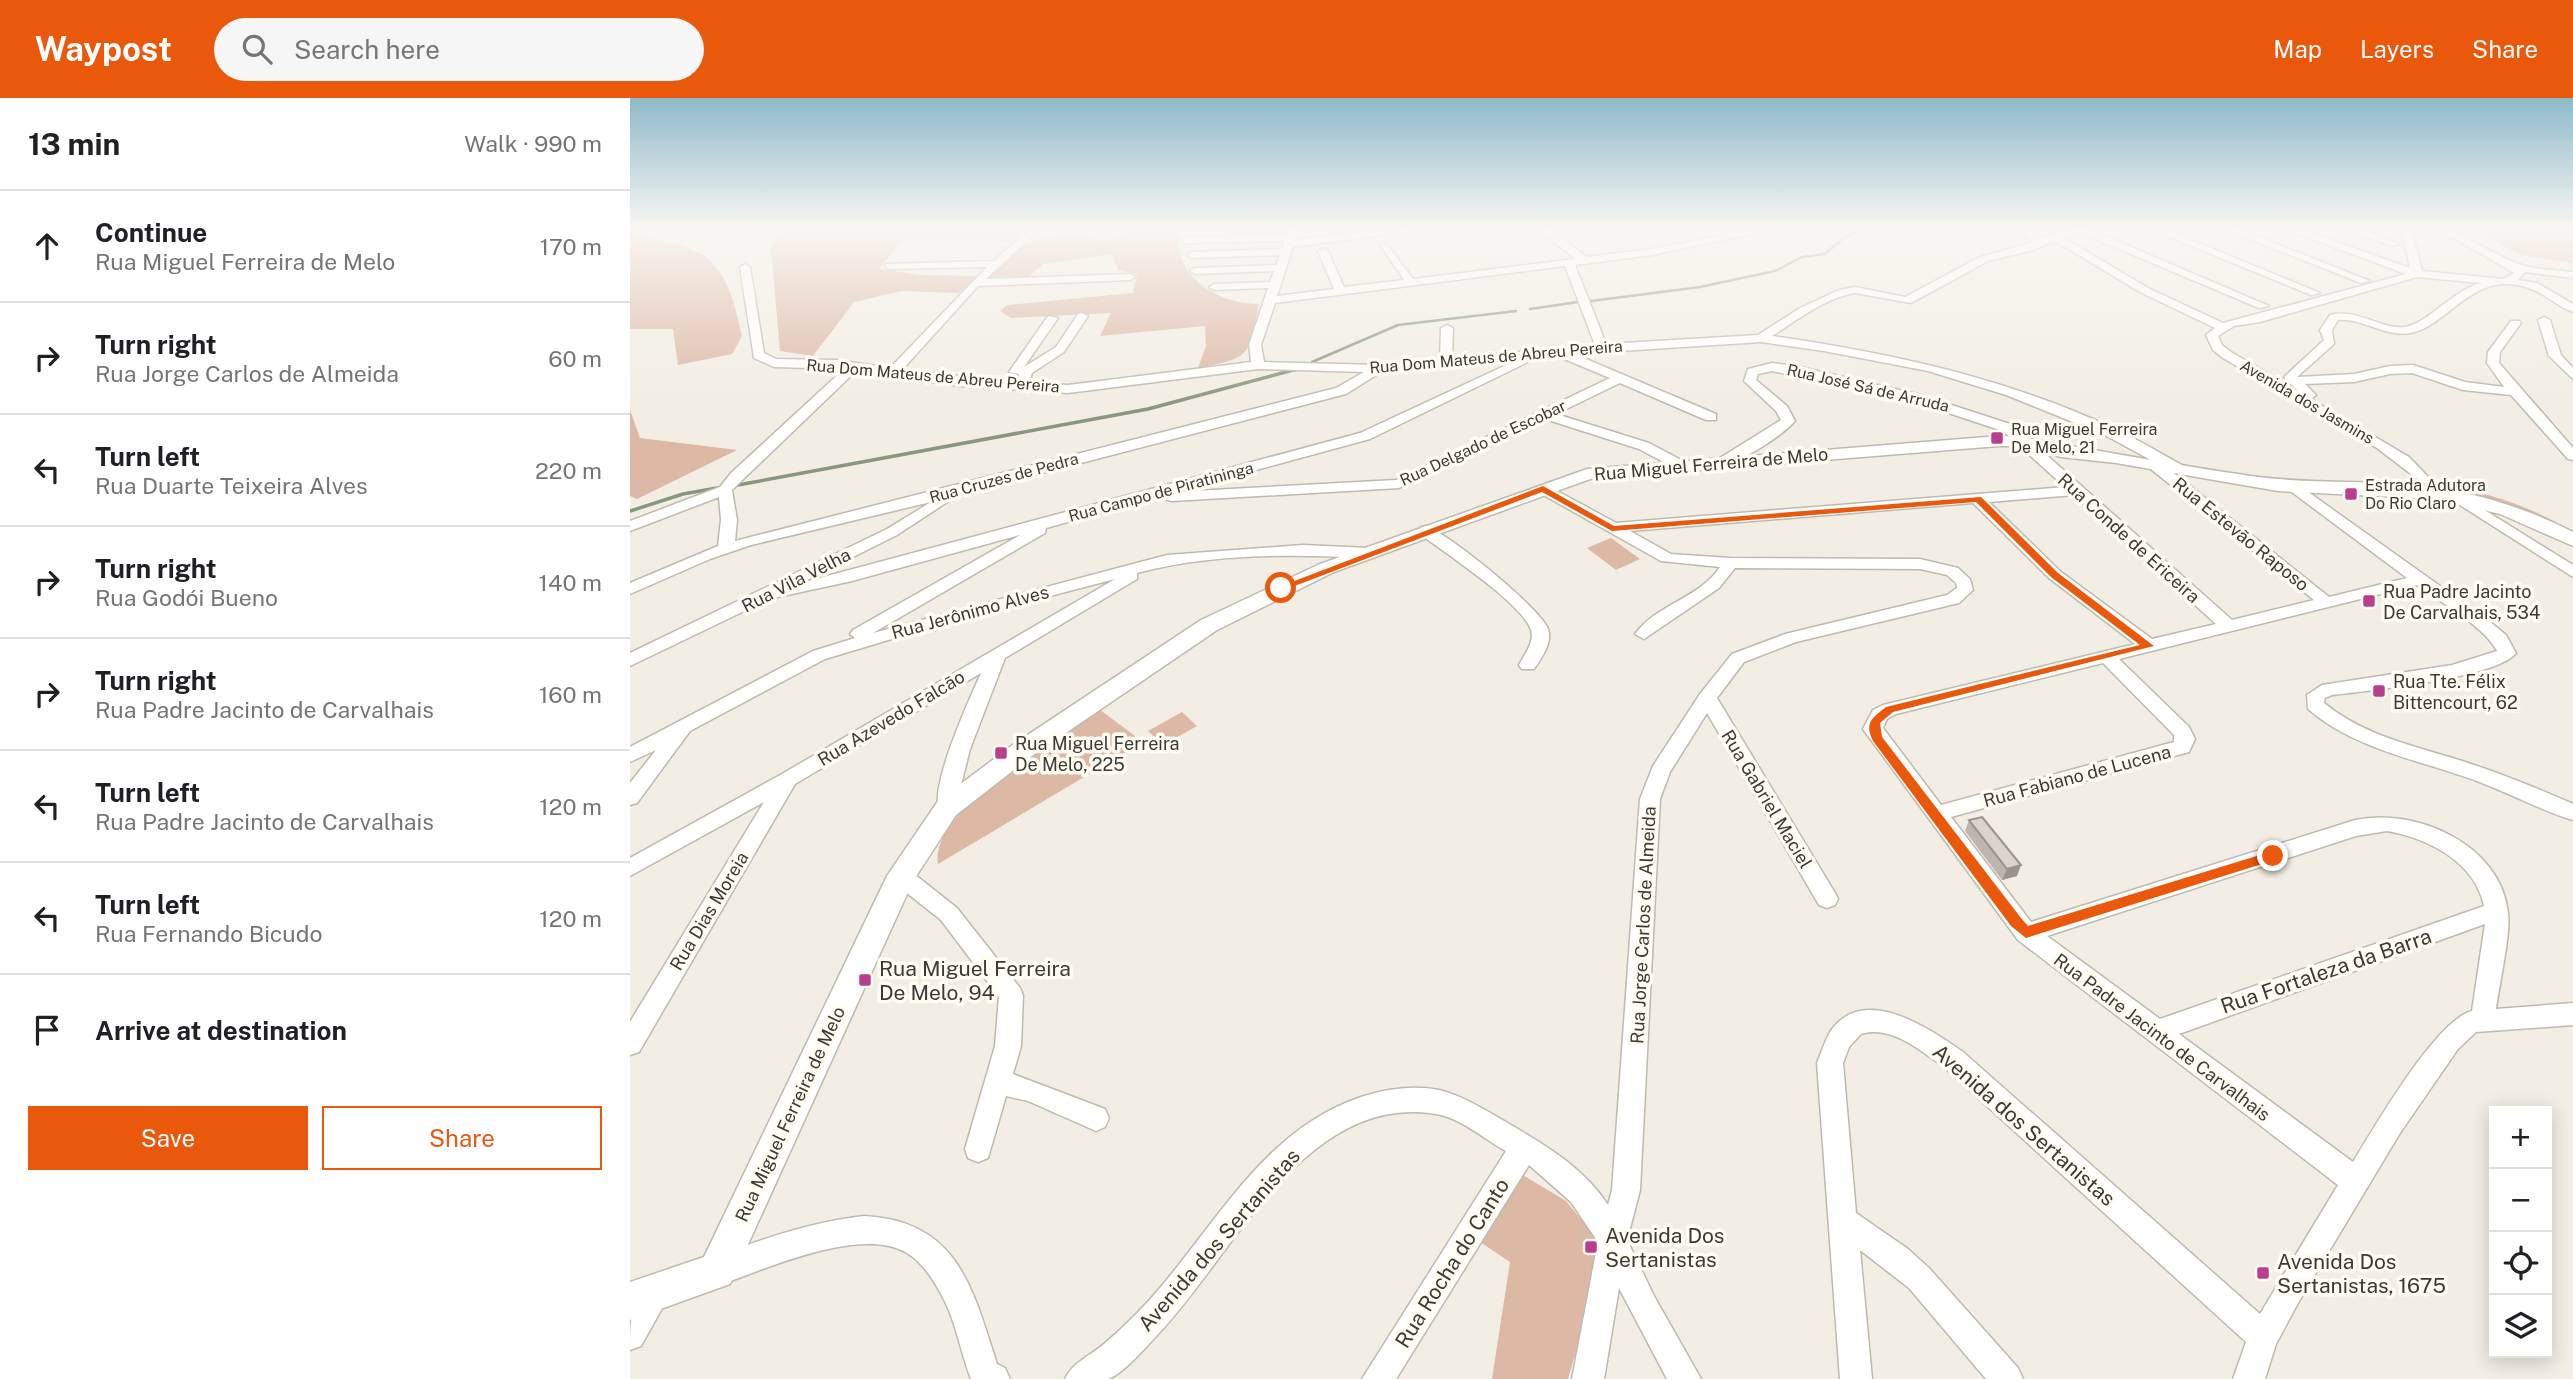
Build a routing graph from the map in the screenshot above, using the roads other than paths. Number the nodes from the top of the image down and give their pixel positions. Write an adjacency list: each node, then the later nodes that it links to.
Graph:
1 (748, 287): 35 (street, Rua Dom Mateus de Abreu Pereira)
2 (972, 287): 37 (street)
3 (1214, 287): 4 (street)
4 (1221, 287)
5 (1275, 287): 19 (street)
6 (1338, 287): 17 (street)
7 (1377, 287): 17 (street)
8 (1577, 287): 29 (street)
9 (1934, 287): 28 (street)
10 (2139, 287): 26 (street)
11 (2219, 287): 20 (street)
12 (2299, 287): 18 (street)
13 (2341, 287): 18 (street)
14 (2372, 287): 26 (street)
15 (2482, 287): 40 (street)
16 (2540, 287): 21 (street)
17 (1340, 291): 19 (street)
18 (2315, 293): 20 (street)
19 (1269, 300): 34 (street)
20 (2263, 306): 26 (street)
21 (2573, 309)
22 (1082, 316): 42 (street)
23 (1052, 318): 41 (street)
24 (2544, 320): 38 (street)
25 (2515, 323): 43 (street)
26 (2226, 325): 45 (street, Avenida dos Jasmins)
27 (1447, 328): 32 (street)
28 (1761, 338): 29 (street, Rua Dom Mateus de Abreu Pereira); 52 (street, Rua Dom Mateus de Abreu Pereira)
29 (1597, 348): 30 (street, Rua Dom Mateus de Abreu Pereira); 33 (street)
30 (1560, 352): 31 (street, Rua Dom Mateus de Abreu Pereira); 33 (street)
31 (1538, 355): 32 (street, Rua Dom Mateus de Abreu Pereira); 62 (street, Rua Campo de Piratininga)
32 (1446, 362): 36 (street, Rua Dom Mateus de Abreu Pereira)
33 (1584, 364): 39 (street)
34 (1258, 365): 36 (street, Rua Dom Mateus de Abreu Pereira); 42 (street, Rua Dom Mateus de Abreu Pereira)
35 (853, 367): 37 (street, Rua Dom Mateus de Abreu Pereira); 57 (street)
36 (1378, 369): 59 (street, Rua Cruzes de Pedra)
37 (892, 373): 41 (street, Rua Dom Mateus de Abreu Pereira)
38 (2573, 375)
39 (1618, 379): 44 (street, Rua Delgado de Escobar); 46 (street)
40 (2292, 381): 43 (street); 45 (street)
41 (1006, 386): 42 (street, Rua Dom Mateus de Abreu Pereira)
42 (1021, 387)
43 (2515, 392): 48 (street)
44 (1543, 414): 50 (street); 62 (street, Rua Delgado de Escobar)
45 (2330, 415): 53 (street, Avenida dos Jasmins)
46 (1711, 417)
47 (2027, 445): 49 (main road, Rua Miguel Ferreira de Melo); 49 (street, Rua José Sá de Arruda); 51 (main road, Rua Miguel Ferreira de Melo); 58 (street, Rua Conde de Ericeira)
48 (2573, 456)
49 (1725, 461): 50 (main road, Rua Miguel Ferreira de Melo)
50 (1678, 464): 55 (main road, Rua Miguel Ferreira de Melo)
51 (2157, 466): 52 (main road, Rua Miguel Ferreira de Melo); 77 (street, Rua Estevão Raposo)
52 (2180, 470): 54 (main road, Rua Miguel Ferreira de Melo)
53 (2424, 480): 56 (main road, Avenida dos Jasmins); 66 (main road, Avenida dos Jasmins)
54 (2292, 487): 56 (main road, Rua Miguel Ferreira de Melo); 74 (street)
55 (1543, 489): 65 (street, Rua Jorge Carlos de Almeida); 67 (main road, Rua Miguel Ferreira de Melo)
56 (2388, 489): 60 (main road)
57 (725, 490): 64 (street); 69 (street)
58 (2076, 490): 61 (street); 78 (street, Rua Conde de Ericeira)
59 (957, 491): 69 (street, Rua Cruzes de Pedra); 76 (street, Rua Vila Velha)
60 (2454, 495): 68 (main road); 73 (street)
61 (1978, 499): 65 (street); 80 (street)
62 (1133, 500): 63 (street, Rua Campo de Piratininga)
63 (1052, 522): 76 (street, Rua Campo de Piratininga); 81 (street)
64 (630, 526)
65 (1612, 528): 72 (street, Rua Jorge Carlos de Almeida)
66 (2573, 528)
67 (1425, 531): 70 (main road, Rua Miguel Ferreira de Melo); 85 (street)
68 (2573, 540)
69 (726, 548): 75 (street, Rua Cruzes de Pedra)
70 (1331, 559): 71 (street, Rua Jerônimo Alves); 91 (main road, Rua Miguel Ferreira de Melo)
71 (1149, 564): 81 (street, Rua Jerônimo Alves); 82 (street, Rua Azevedo Falcão)
72 (1730, 564): 79 (street); 86 (street, Rua Jorge Carlos de Almeida)
73 (2573, 572)
74 (2418, 580): 77 (street, Rua Padre Jacinto de Carvalhais); 92 (street)
75 (630, 589)
76 (771, 594): 84 (street, Rua Vila Velha)
77 (2326, 602): 78 (street, Rua Padre Jacinto de Carvalhais)
78 (2229, 626): 80 (street, Rua Padre Jacinto de Carvalhais)
79 (1644, 634)
80 (2149, 646): 83 (street, Rua Padre Jacinto de Carvalhais)
81 (819, 655): 87 (street, Rua Jerônimo Alves)
82 (998, 655): 89 (street, Rua Azevedo Falcão); 91 (street)
83 (2106, 657): 93 (street, Rua Padre Jacinto de Carvalhais); 93 (street, Rua Fabiano de Lucena)
84 (630, 660)
85 (1528, 666)
86 (1707, 698): 96 (street, Rua Gabriel Maciel); 109 (street, Rua Jorge Carlos de Almeida)
87 (686, 724): 88 (street, Rua Jerônimo Alves); 90 (street)
88 (630, 755)
89 (789, 779): 94 (street, Rua Azevedo Falcão); 102 (street, Rua Dias Moreia)
90 (630, 798)
91 (947, 808): 95 (main road, Rua Miguel Ferreira de Melo)
92 (2573, 812)
93 (1935, 814): 98 (street, Rua Padre Jacinto de Carvalhais)
94 (630, 868)
95 (901, 876): 103 (street); 110 (main road, Rua Miguel Ferreira de Melo)
96 (1827, 899)
97 (2497, 911): 98 (street); 100 (street); 101 (street, Rua Fortaleza da Barra)
98 (2026, 933): 101 (street, Rua Padre Jacinto de Carvalhais)
99 (2573, 1014): 100 (street)
100 (2483, 1019): 107 (street)
101 (2155, 1032): 107 (street, Rua Padre Jacinto de Carvalhais)
102 (630, 1044)
103 (998, 1082): 104 (street); 106 (street)
104 (1096, 1118)
105 (1525, 1146): 109 (street, Avenida dos Sertanistas); 115 (street, Avenida dos Sertanistas); 116 (street, Rua Rocha do Canto)
106 (978, 1149)
107 (2356, 1181): 113 (street)
108 (1842, 1220): 113 (street, Avenida dos Sertanistas); 119 (street, Avenida dos Sertanistas); 120 (street)
109 (1613, 1237): 117 (street, Rua Jorge Carlos de Almeida); 118 (street, Avenida dos Sertanistas)
110 (717, 1271): 111 (main road); 114 (street)
111 (643, 1297): 112 (street)
112 (630, 1335)
113 (2263, 1337): 121 (street)
114 (988, 1378)
115 (1081, 1379)
116 (1378, 1379)
117 (1588, 1379)
118 (1685, 1379)
119 (1856, 1379)
120 (2007, 1379)
121 (2249, 1379)

